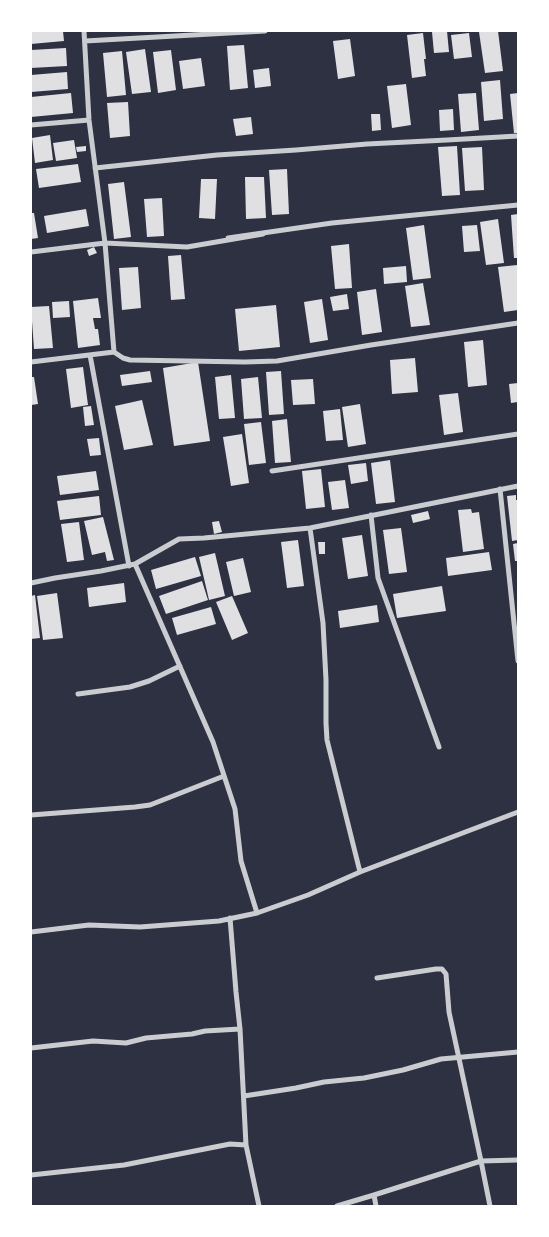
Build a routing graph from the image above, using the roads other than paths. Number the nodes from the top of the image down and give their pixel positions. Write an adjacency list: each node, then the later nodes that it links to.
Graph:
1 (84, 31): 3 (street)
2 (266, 31): 3 (street)
3 (85, 42): 4 (street)
4 (89, 120): 5 (street); 7 (street)
5 (31, 125)
6 (518, 136): 7 (street)
7 (95, 168): 9 (street)
8 (518, 205): 9 (street)
9 (105, 243): 10 (street); 12 (street)
10 (31, 252)
11 (518, 323): 12 (street)
12 (114, 352): 13 (street)
13 (90, 355): 14 (street); 22 (street)
14 (31, 362)
15 (518, 434): 16 (street)
16 (272, 471)
17 (518, 486): 18 (street)
18 (500, 489): 19 (street); 24 (street)
19 (371, 515): 20 (street); 27 (street)
20 (310, 528): 21 (street); 31 (street)
21 (135, 564): 22 (street); 25 (street)
22 (129, 566): 23 (street)
23 (31, 583)
24 (518, 661)
25 (180, 666): 26 (street); 28 (street)
26 (78, 694)
27 (439, 747)
28 (224, 776): 30 (street); 32 (street)
29 (518, 812): 31 (street)
30 (31, 815)
31 (360, 872): 32 (street)
32 (257, 913): 33 (street)
33 (230, 918): 34 (street); 36 (street)
34 (31, 932)
35 (377, 978): 39 (street)
36 (240, 1028): 37 (street); 40 (street)
37 (31, 1048)
38 (518, 1052): 39 (street)
39 (459, 1058): 40 (street); 43 (street)
40 (244, 1096): 41 (street)
41 (246, 1145): 44 (street); 46 (street)
42 (518, 1160): 43 (street)
43 (481, 1161): 45 (street); 49 (street)
44 (31, 1175)
45 (374, 1195): 47 (street); 48 (street)
46 (259, 1206)
47 (337, 1206)
48 (376, 1206)
49 (490, 1206)

